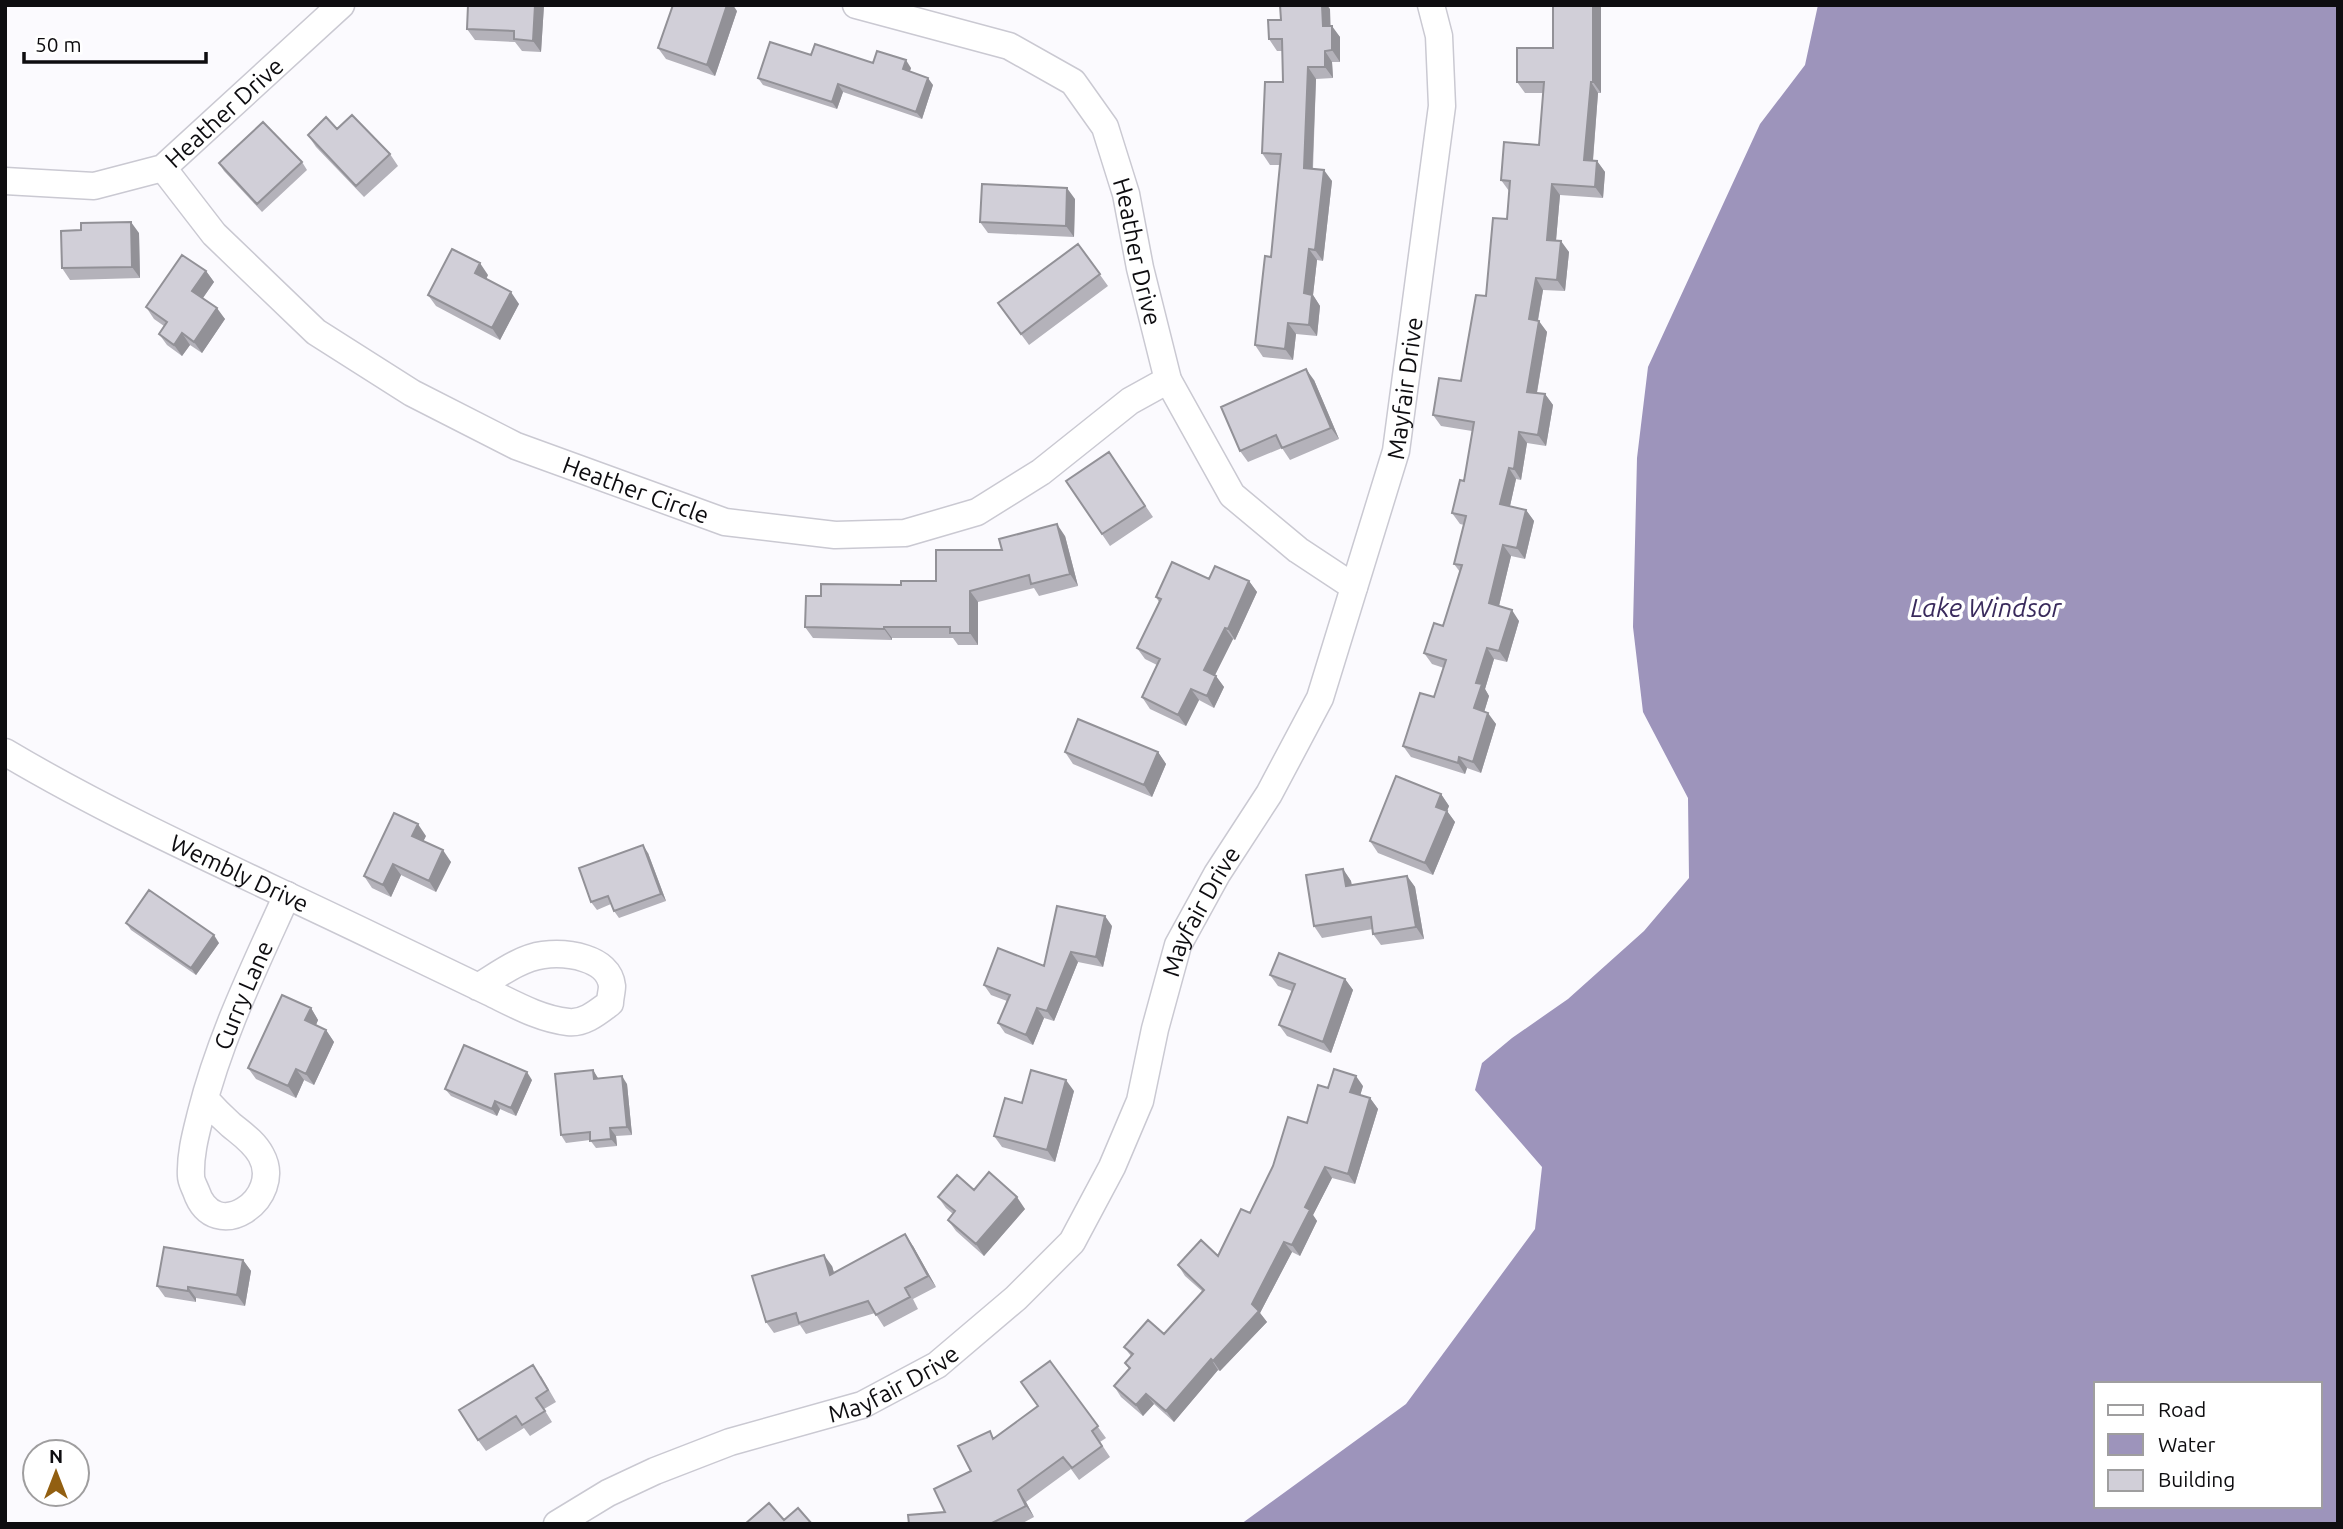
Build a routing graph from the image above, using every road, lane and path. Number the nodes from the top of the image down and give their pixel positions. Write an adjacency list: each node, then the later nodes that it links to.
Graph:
1 (341, 5): 4 (street, Heather Drive)
2 (856, 5): 6 (street, Heather Drive)
3 (1431, 5): 7 (street, Mayfair Drive)
4 (163, 168): 5 (street, Heather Drive); 6 (street, Heather Circle)
5 (5, 180)
6 (1168, 380): 7 (street, Heather Drive)
7 (1354, 587): 12 (street, Mayfair Drive)
8 (5, 752): 9 (street, Wembly Drive)
9 (287, 895): 10 (street, Wembly Drive); 11 (street, Curry Lane)
10 (478, 987)
11 (205, 1099)
12 (557, 1524)

